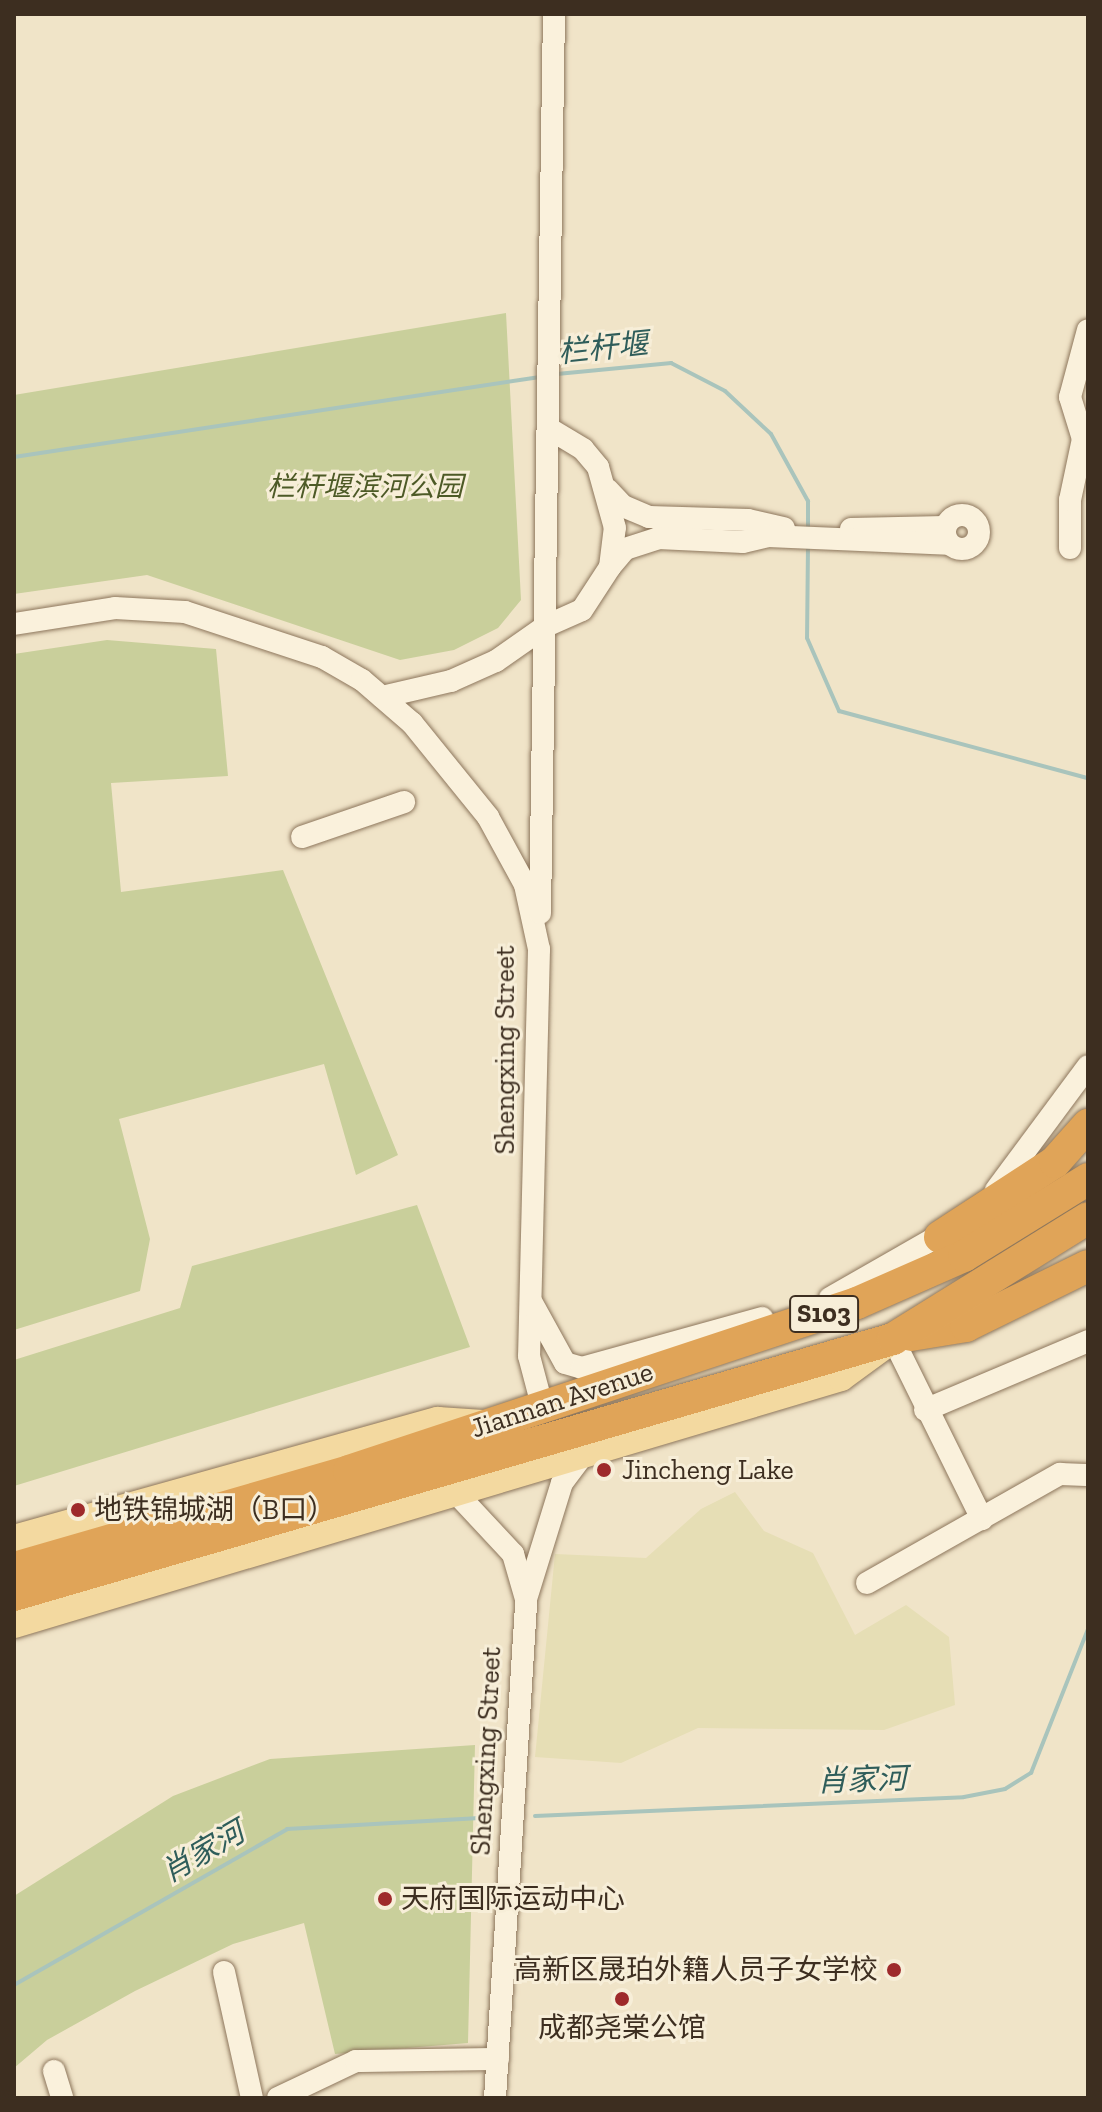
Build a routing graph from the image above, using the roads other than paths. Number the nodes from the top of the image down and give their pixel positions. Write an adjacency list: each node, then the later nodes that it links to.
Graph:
1 (554, 14): 3 (street)
2 (1088, 330): 7 (street)
3 (550, 419): 4 (street); 10 (street)
4 (608, 490): 5 (street); 8 (street)
5 (780, 533): 6 (street); 8 (street)
6 (947, 535)
7 (1070, 548)
8 (610, 567): 10 (street)
9 (14, 624): 11 (street, Shengxing Street)
10 (546, 626): 11 (street); 14 (street)
11 (382, 697): 14 (street, Shengxing Street)
12 (404, 802): 13 (street)
13 (302, 837)
14 (539, 949): 21 (street, Shengxing Street)
15 (1088, 1066): 19 (street)
16 (1088, 1125): 19 (highway)
17 (1088, 1179): 24 (highway, Jiannan Avenue / S103)
18 (1088, 1218): 22 (highway, Jiannan Avenue / S103)
19 (940, 1237): 21 (street)
20 (1088, 1266): 22 (highway)
21 (532, 1302): 24 (street, Shengxing Street)
22 (893, 1339): 25 (street); 27 (main road); 34 (highway, Jiannan Avenue / S103)
23 (1088, 1341): 25 (street)
24 (543, 1409): 26 (highway, Jiannan Avenue / S103)
25 (925, 1410): 30 (street)
26 (484, 1424): 31 (main road); 32 (highway, Jiannan Avenue / S103)
27 (581, 1458): 29 (main road); 35 (street)
28 (1086, 1475): 30 (street)
29 (458, 1495): 35 (street); 36 (main road)
30 (982, 1519): 33 (street)
31 (14, 1539)
32 (14, 1568)
33 (867, 1583)
34 (14, 1595)
35 (526, 1599): 38 (street, Shengxing Street)
36 (14, 1624)
37 (224, 1972): 41 (street)
38 (498, 2059): 42 (street); 43 (street, Shengxing Street)
39 (54, 2071): 40 (street)
40 (62, 2098)
41 (252, 2098)
42 (278, 2098)
43 (495, 2098)

